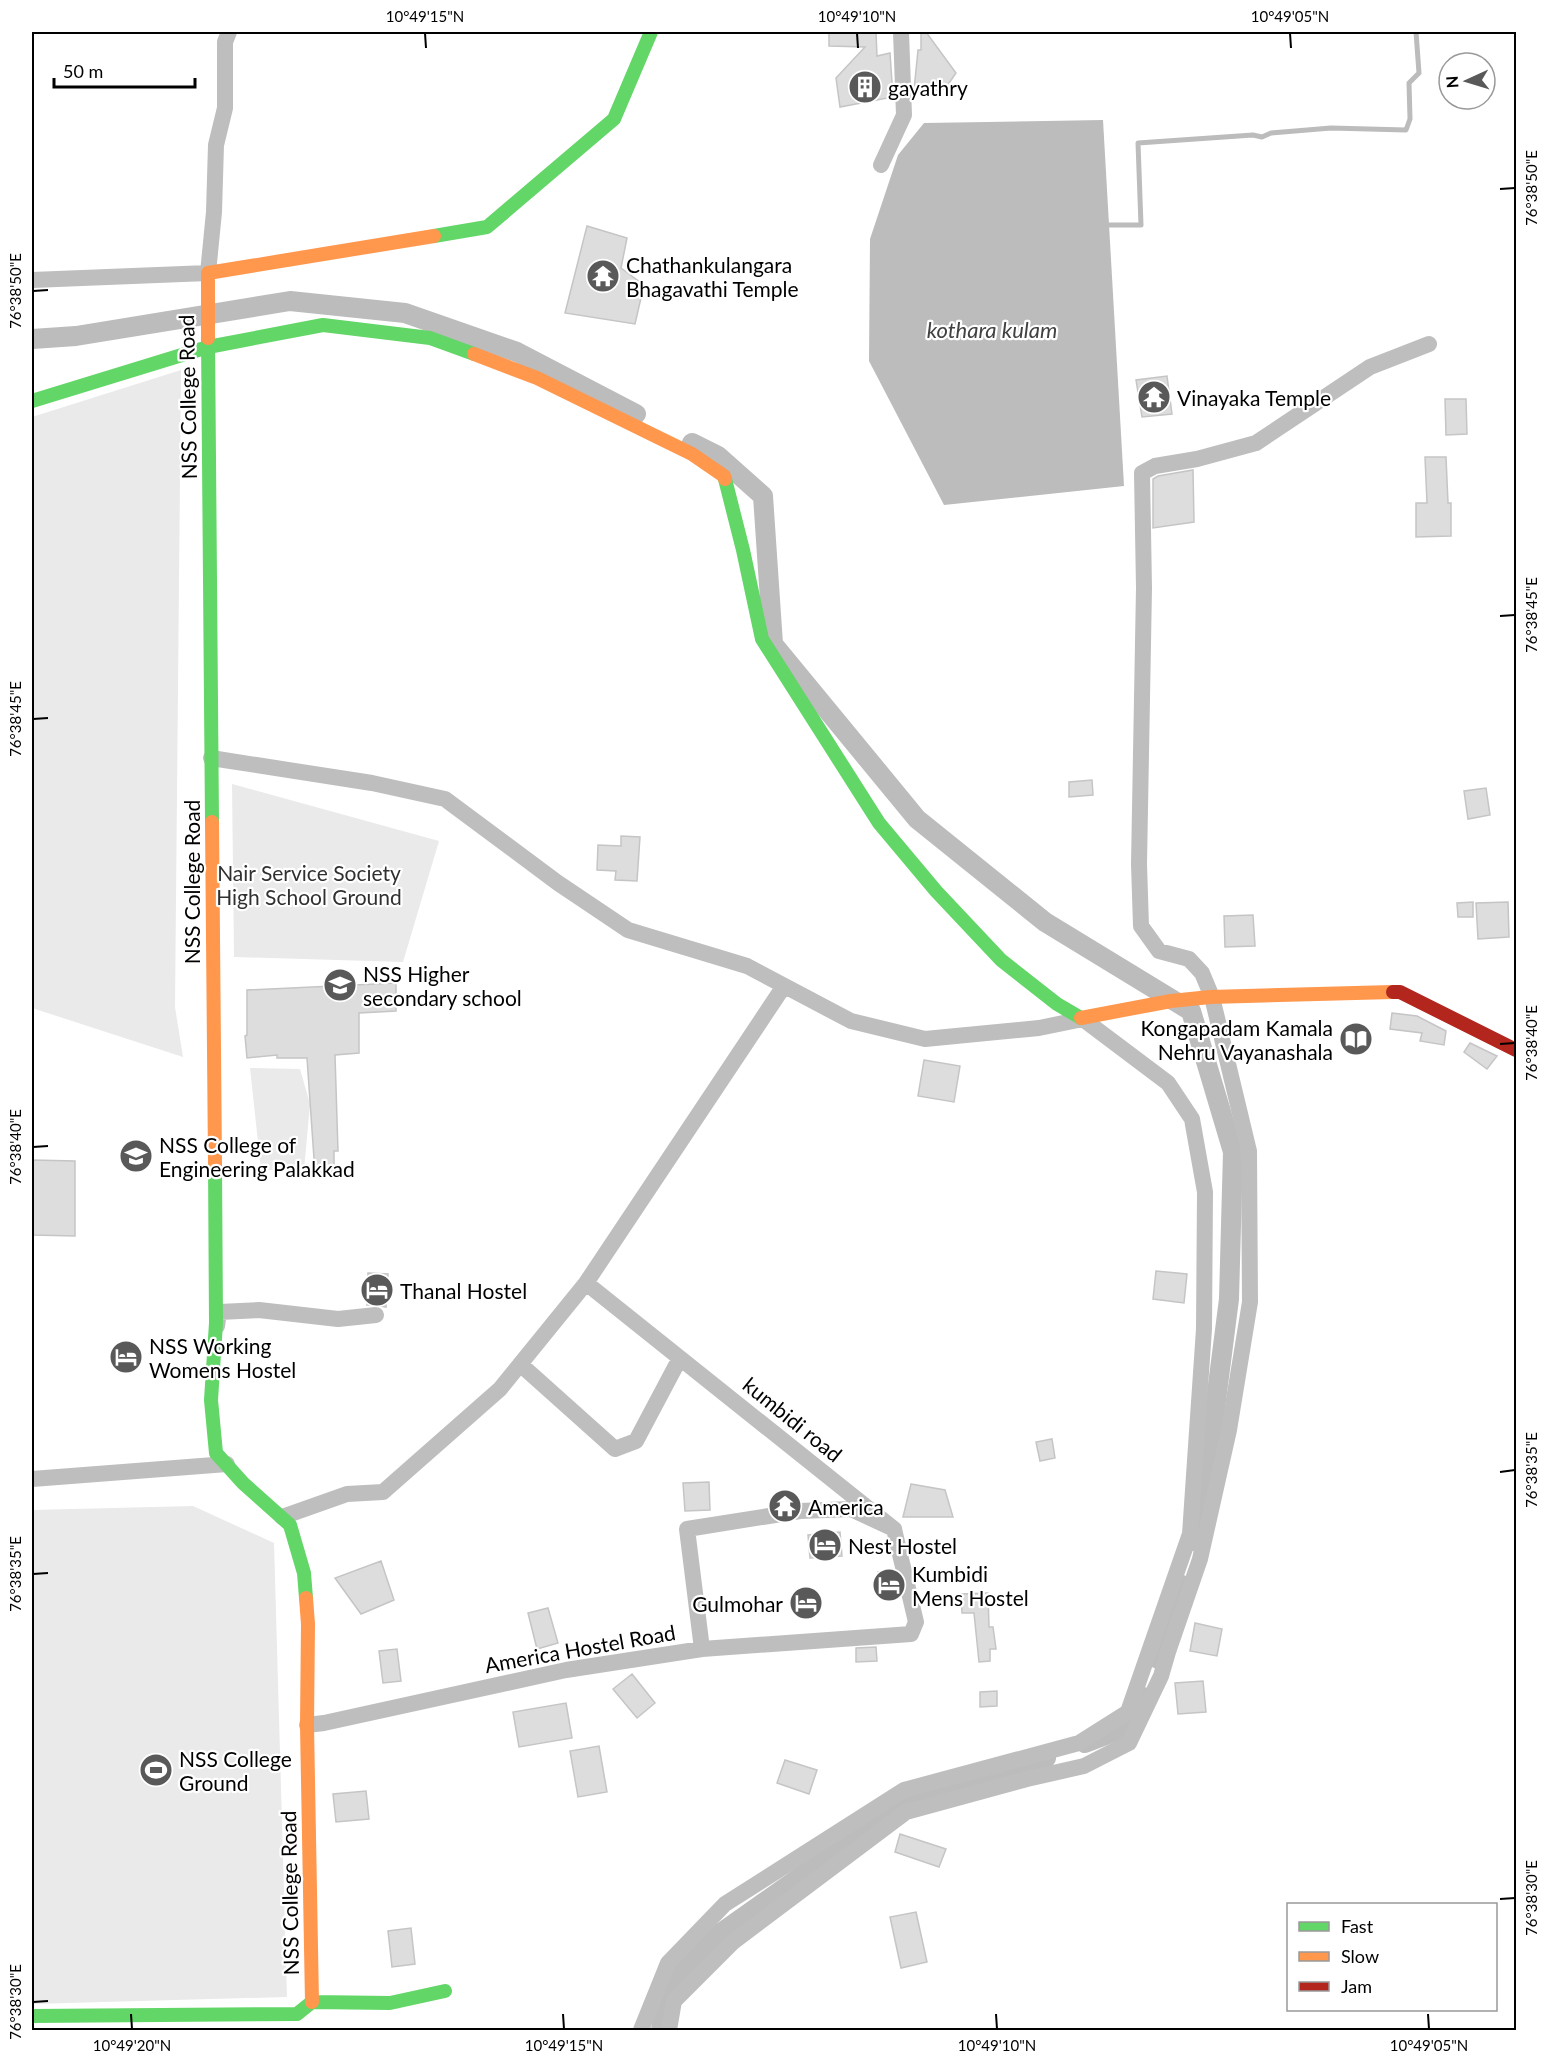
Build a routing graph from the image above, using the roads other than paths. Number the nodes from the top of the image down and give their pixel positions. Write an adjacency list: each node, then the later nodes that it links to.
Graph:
1 (229, 32): 6 (street)
2 (651, 32): 6 (main road)
3 (901, 32): 4 (street)
4 (880, 165)
5 (32, 280): 6 (street)
6 (207, 280): 7 (main road, NSS College Road)
7 (208, 340): 9 (main road); 10 (main road, NSS College Road); 13 (main road)
8 (1429, 344): 12 (street)
9 (32, 401)
10 (211, 758): 11 (street); 17 (main road, NSS College Road)
11 (784, 986): 13 (street); 15 (street)
12 (1211, 997): 13 (main road); 14 (main road); 30 (street)
13 (1083, 1019): 29 (street)
14 (1516, 1050)
15 (586, 1282): 18 (street, kumbidi road); 19 (street)
16 (376, 1315): 17 (street)
17 (214, 1339): 20 (main road, NSS College Road)
18 (680, 1358): 19 (street); 23 (street, kumbidi road)
19 (520, 1364): 22 (street)
20 (226, 1464): 21 (street); 22 (main road, NSS College Road)
21 (32, 1479)
22 (282, 1518): 25 (main road, NSS College Road)
23 (894, 1529): 24 (street); 24 (street, America Hostel Road)
24 (702, 1649): 25 (street, America Hostel Road)
25 (307, 1725): 27 (main road, NSS College Road)
26 (445, 1991): 27 (main road)
27 (312, 2002): 28 (main road)
28 (32, 2016)
29 (641, 2031)
30 (669, 2031)

